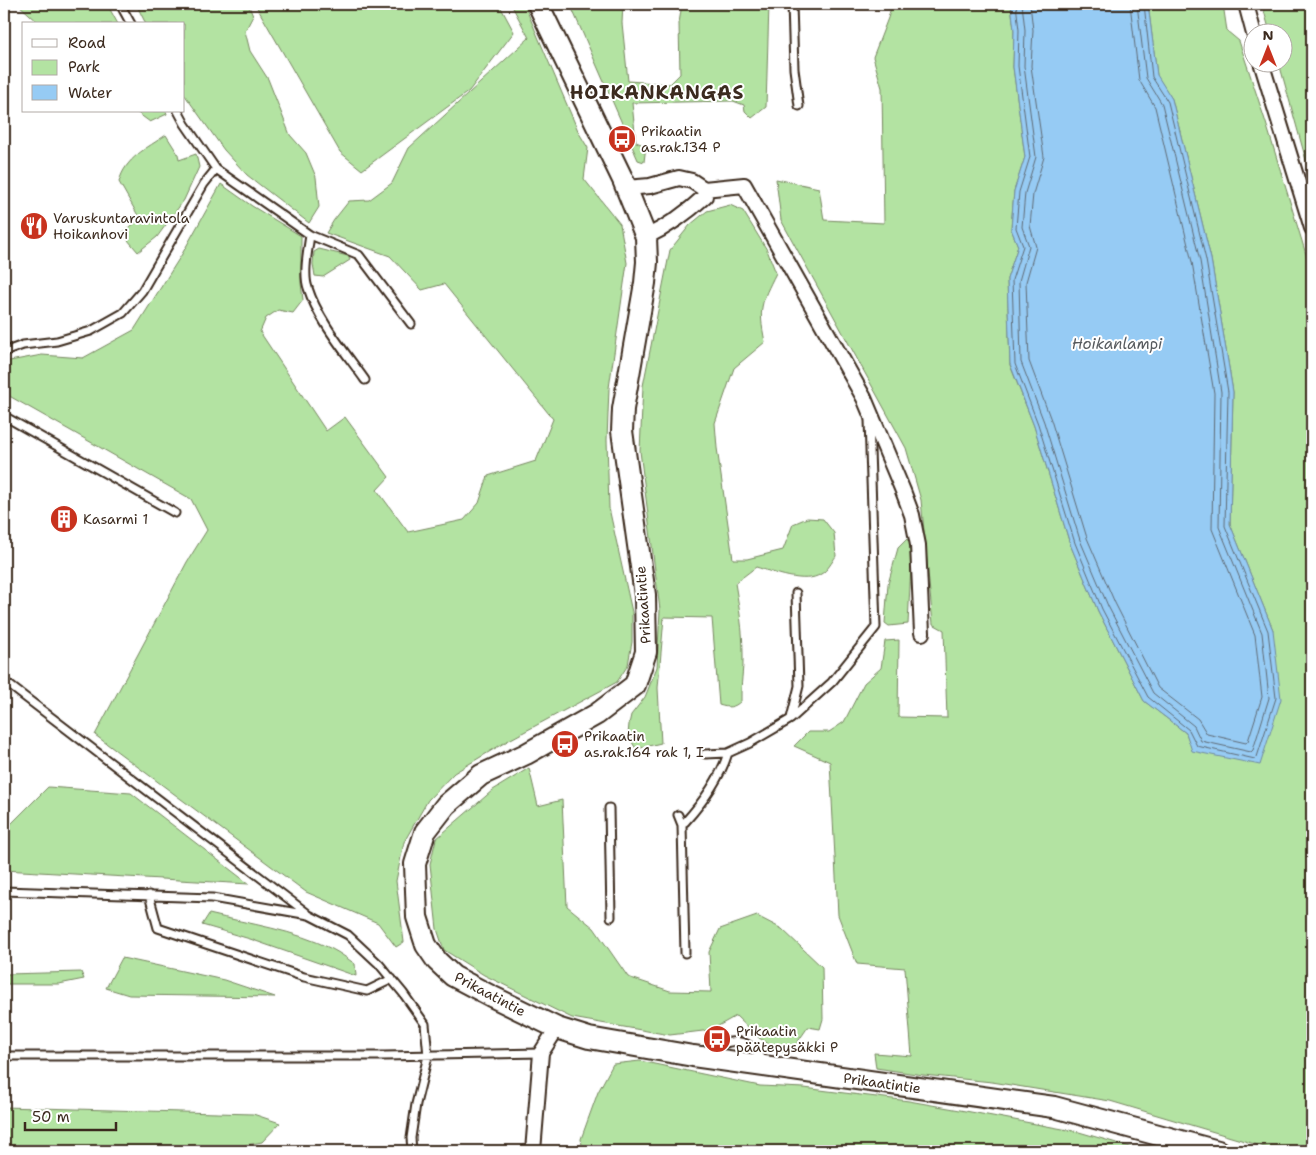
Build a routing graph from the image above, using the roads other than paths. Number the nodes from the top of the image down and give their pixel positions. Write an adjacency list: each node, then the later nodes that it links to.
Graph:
1 (120, 4): 5 (lane)
2 (538, 4): 11 (street, Prikaatintie)
3 (792, 4): 8 (lane)
4 (1246, 4): 6 (street)
5 (130, 22)
6 (1251, 22)
7 (1264, 72): 13 (street)
8 (799, 106)
9 (179, 112): 10 (lane)
10 (216, 169): 14 (lane); 17 (lane)
11 (626, 188): 12 (street); 15 (street, Prikaatintie)
12 (704, 189): 15 (street); 19 (street)
13 (1312, 228)
14 (310, 235): 16 (lane); 18 (lane)
15 (646, 237): 37 (street, Prikaatintie)
16 (411, 324)
17 (4, 352)
18 (365, 380)
19 (868, 410): 23 (street); 25 (lane)
20 (4, 416): 21 (lane)
21 (176, 513)
22 (796, 593): 25 (lane)
23 (922, 633)
24 (4, 681): 33 (lane)
25 (791, 718): 27 (lane)
26 (704, 754): 27 (lane)
27 (728, 754): 30 (lane)
28 (609, 808): 34 (lane)
29 (678, 815): 35 (lane)
30 (685, 822)
31 (4, 891): 32 (lane)
32 (149, 896): 33 (lane); 36 (lane)
33 (310, 915): 36 (lane)
34 (611, 917)
35 (685, 953)
36 (392, 980): 40 (lane)
37 (557, 1028): 38 (street); 43 (street, Prikaatintie)
38 (541, 1053): 40 (lane); 42 (street)
39 (4, 1056): 40 (lane)
40 (428, 1056): 41 (lane)
41 (412, 1151)
42 (533, 1151)
43 (1218, 1151)

